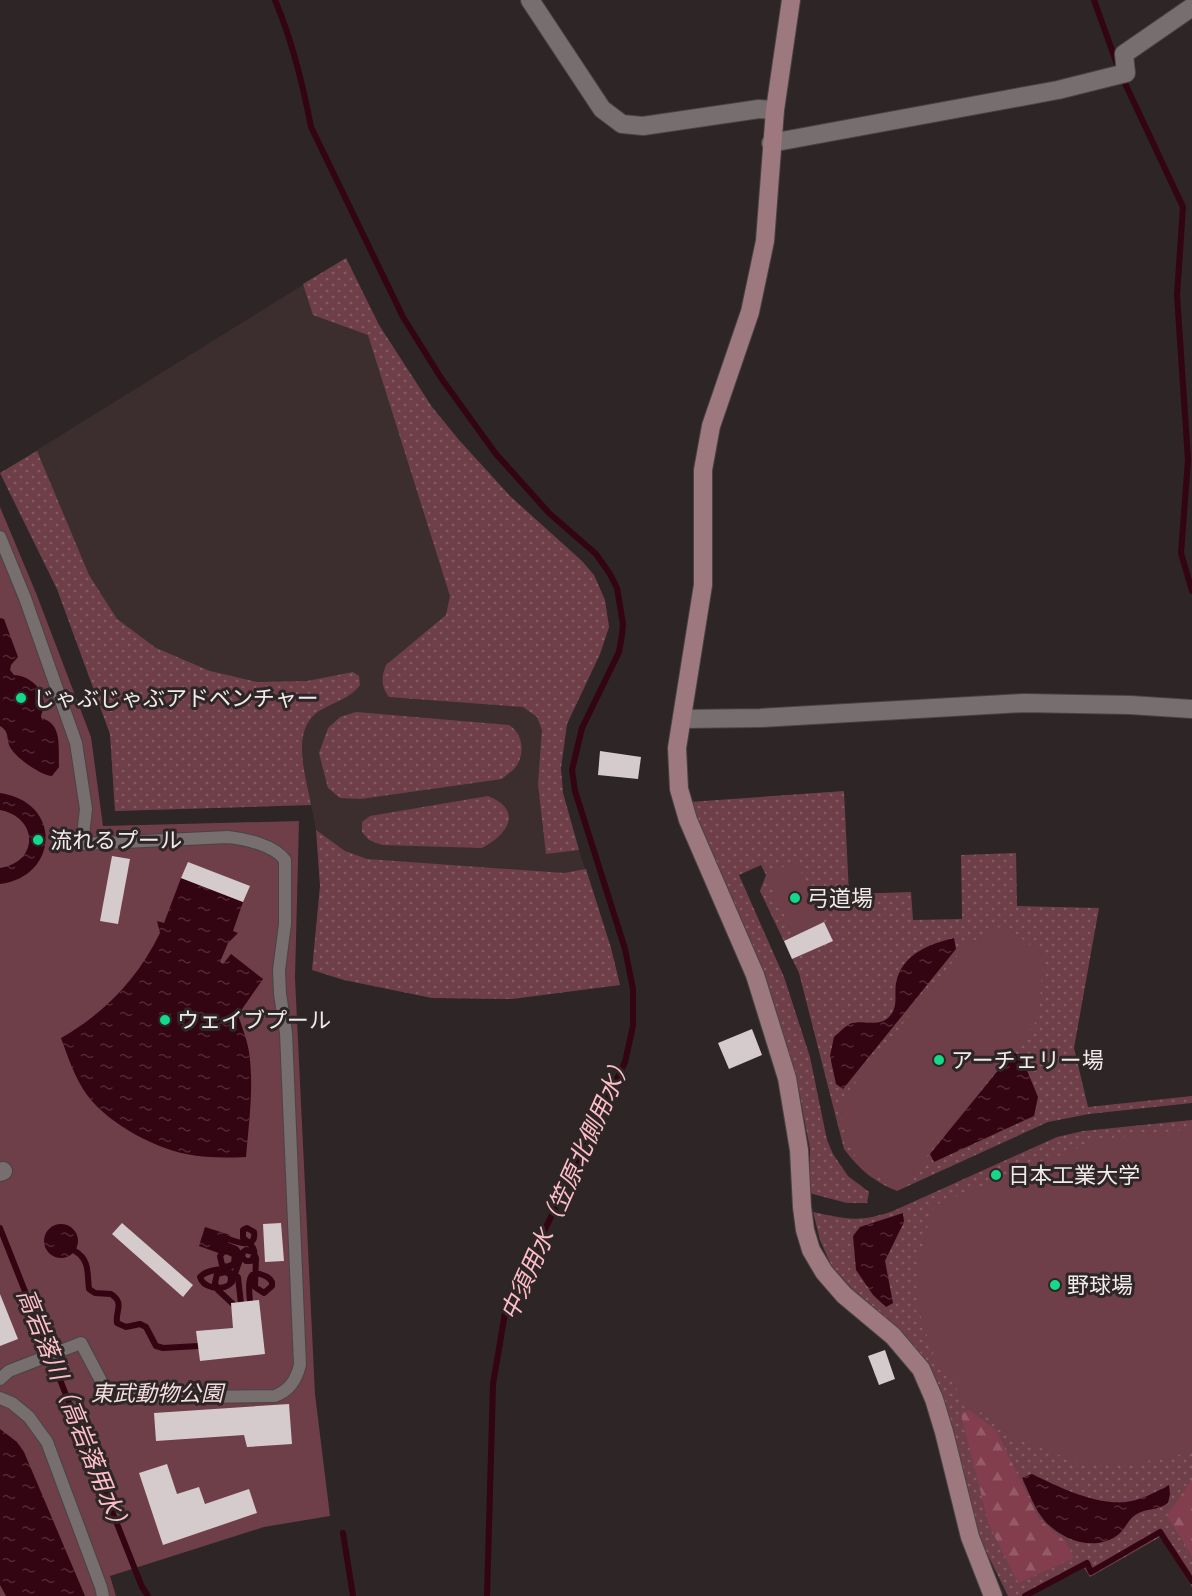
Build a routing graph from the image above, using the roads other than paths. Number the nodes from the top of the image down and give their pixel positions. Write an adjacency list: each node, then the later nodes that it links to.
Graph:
1 (530, 0): 4 (street)
2 (791, 0): 4 (street)
3 (1192, 7): 5 (street)
4 (775, 110): 5 (street)
5 (771, 142): 8 (street)
6 (0, 537): 9 (lane)
7 (1192, 709): 8 (street)
8 (682, 719): 12 (street)
9 (0, 1379)
10 (0, 1398): 11 (lane)
11 (103, 1596)
12 (993, 1596)

